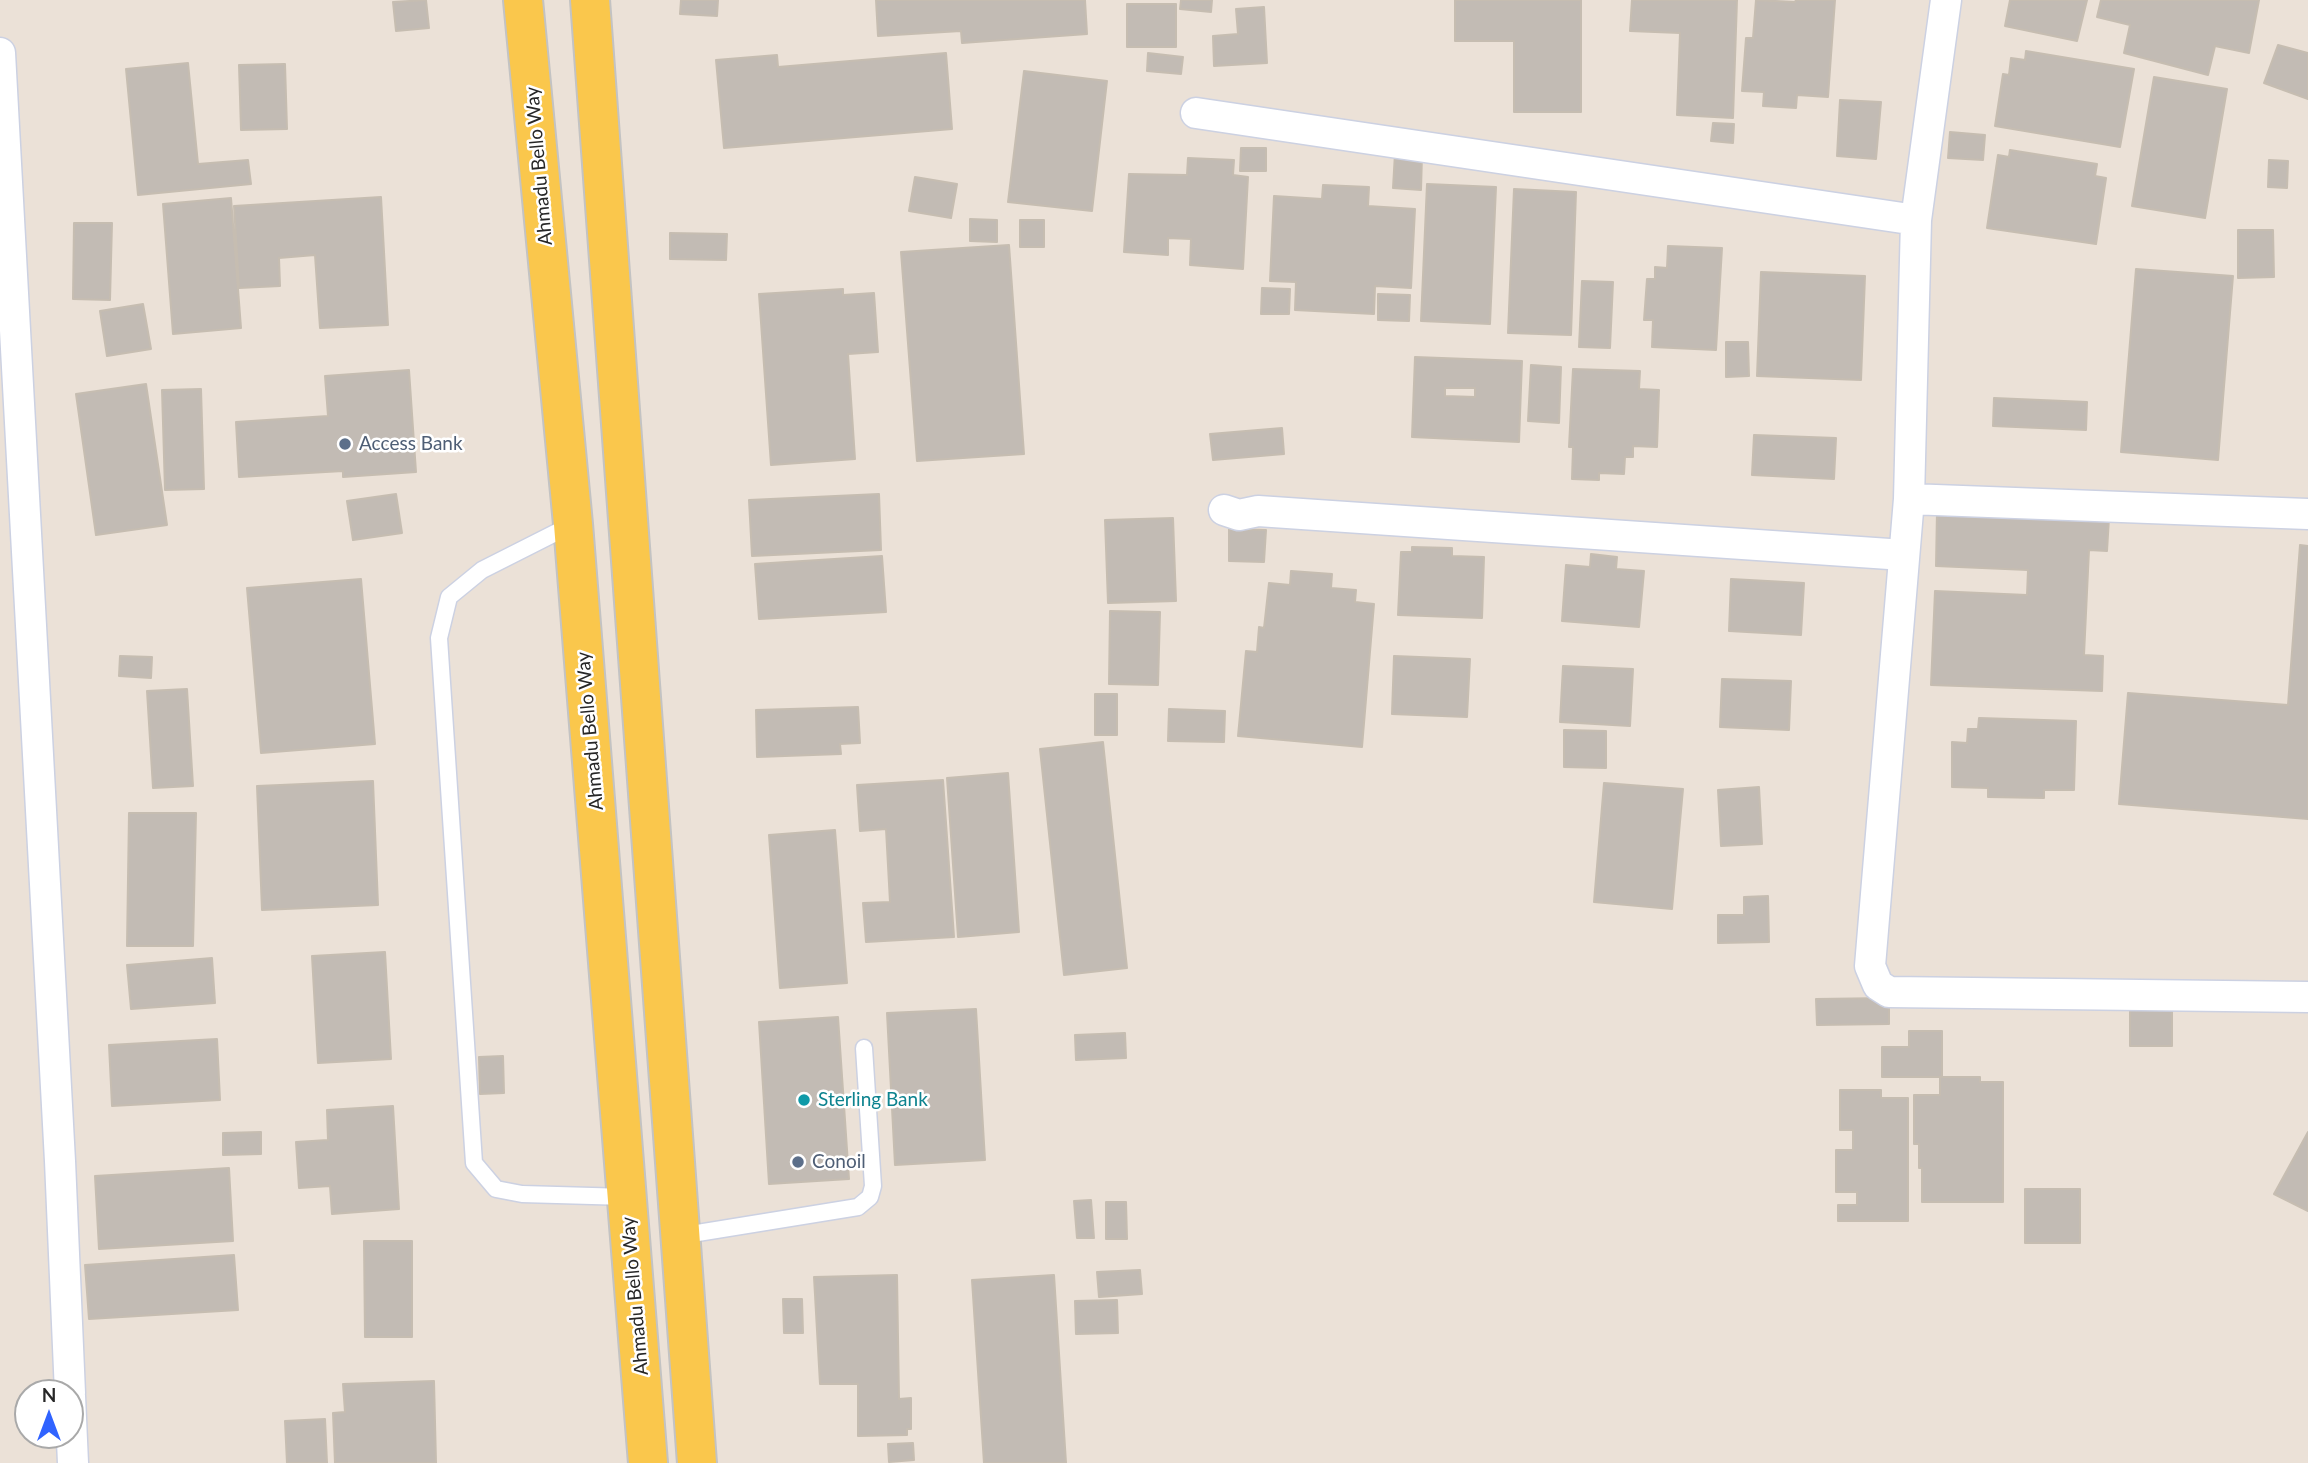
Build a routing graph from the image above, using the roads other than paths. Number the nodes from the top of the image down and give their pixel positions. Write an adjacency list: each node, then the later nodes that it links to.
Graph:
1 (523, 0): 10 (main road, Ahmadu Bello Way)
2 (590, 0): 15 (main road)
3 (1946, 0): 6 (street)
4 (0, 53): 16 (street)
5 (1196, 113): 6 (street)
6 (1916, 220): 7 (street)
7 (1909, 499): 9 (street); 11 (street)
8 (1224, 510): 11 (street)
9 (2308, 514)
10 (573, 524): 14 (main road, Ahmadu Bello Way); 14 (lane)
11 (1904, 555): 12 (street)
12 (2308, 997)
13 (864, 1048): 15 (lane)
14 (627, 1197): 17 (main road, Ahmadu Bello Way)
15 (679, 1236): 18 (main road)
16 (69, 1379)
17 (648, 1463)
18 (696, 1463)

